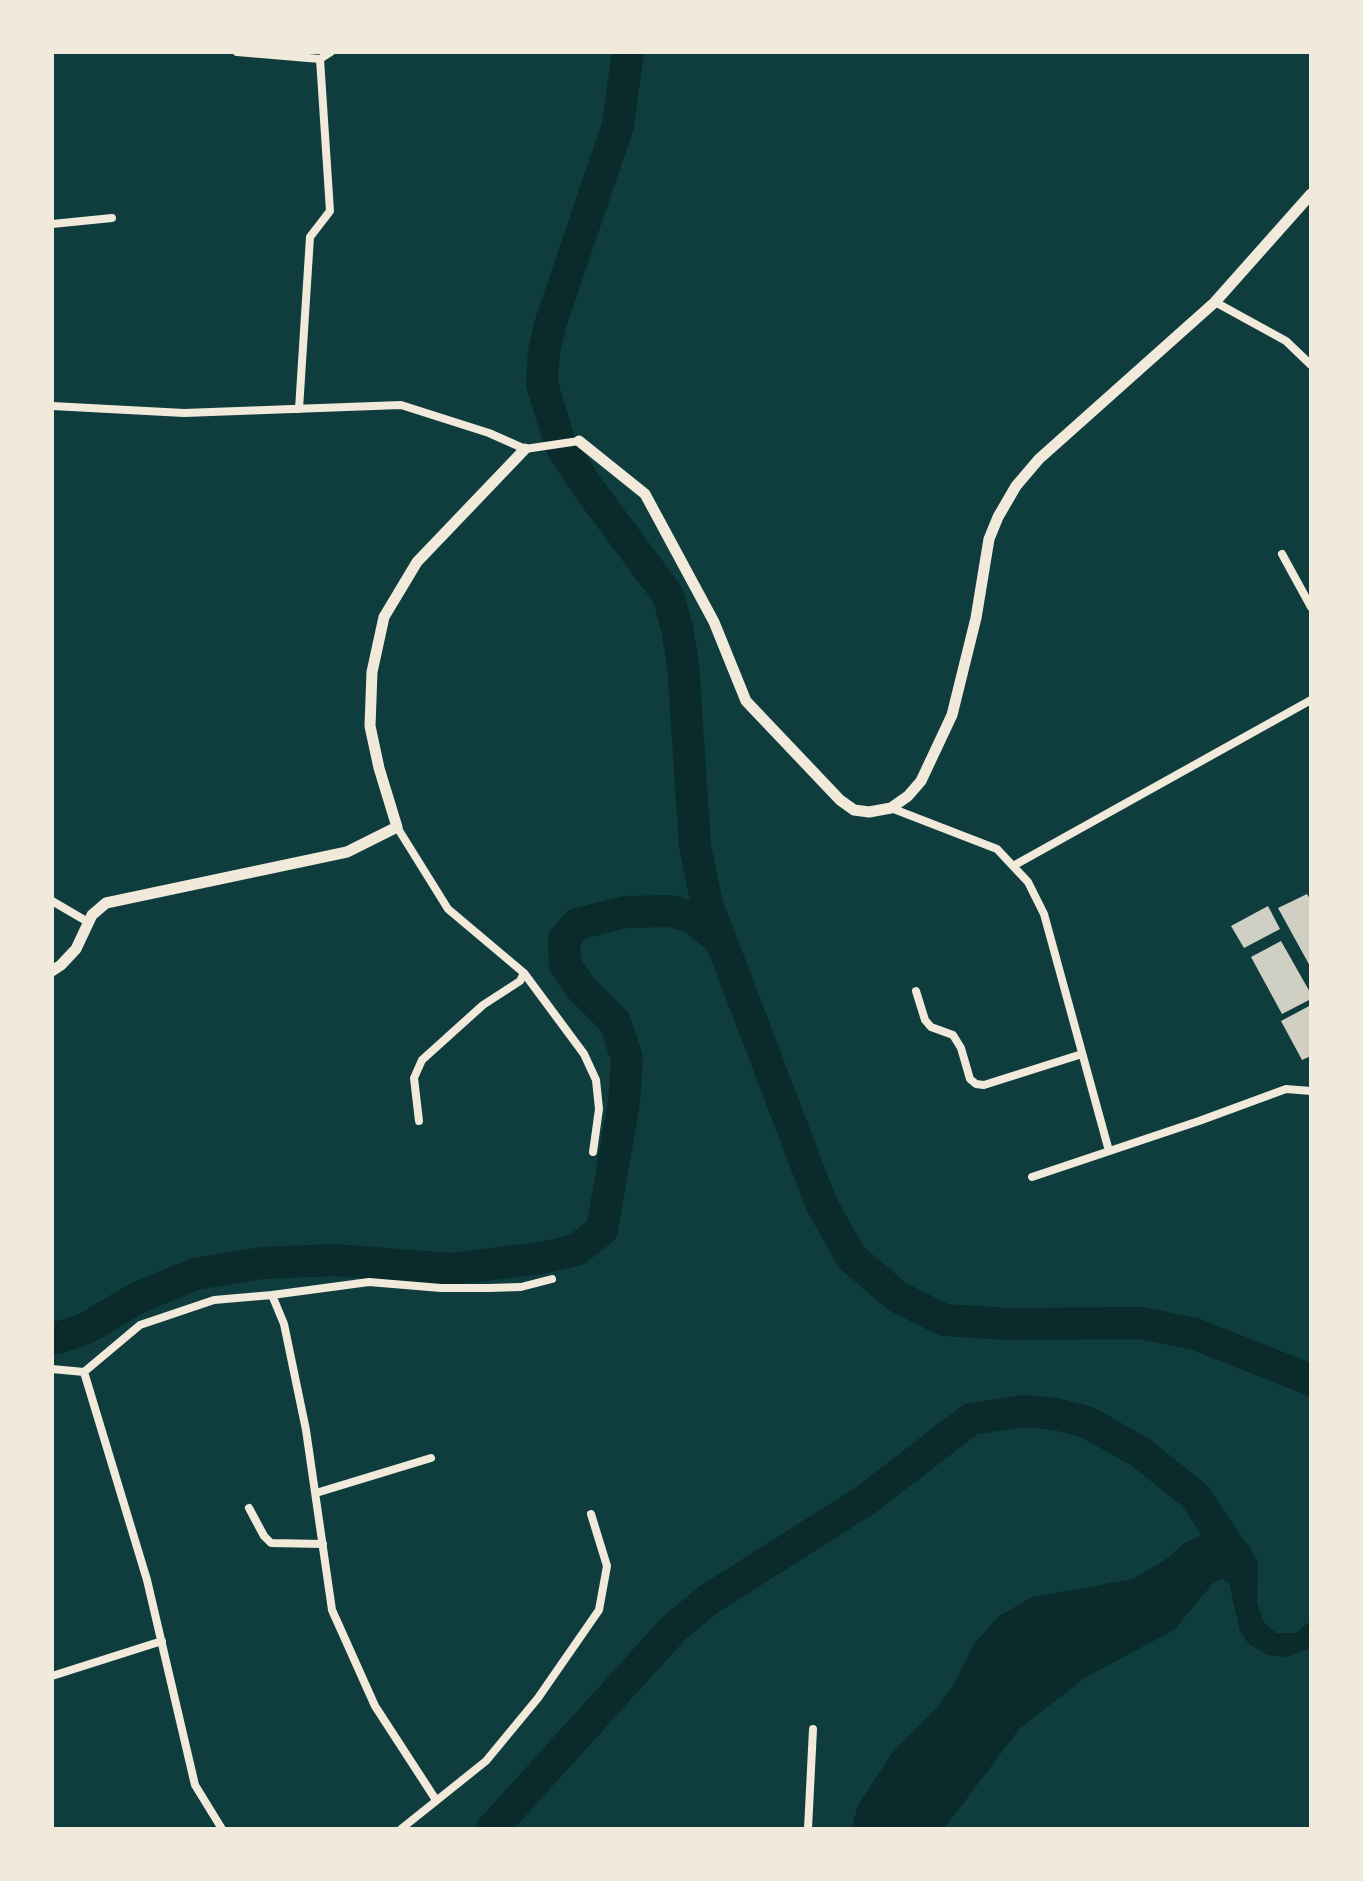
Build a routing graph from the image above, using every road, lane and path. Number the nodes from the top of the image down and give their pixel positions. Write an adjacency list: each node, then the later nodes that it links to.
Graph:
1 (237, 52): 3 (street)
2 (331, 52): 3 (street)
3 (320, 59): 10 (street)
4 (1311, 194): 7 (street)
5 (112, 218): 6 (street)
6 (52, 224)
7 (1215, 302): 8 (street); 16 (street)
8 (1311, 365)
9 (52, 406): 10 (street)
10 (299, 409): 12 (street)
11 (579, 441): 12 (street); 16 (street)
12 (525, 449): 17 (street)
13 (1282, 554): 14 (street)
14 (1311, 607)
15 (1311, 700): 18 (street)
16 (891, 808): 18 (street)
17 (397, 827): 20 (street); 22 (street)
18 (1013, 866): 24 (street)
19 (52, 901): 20 (street)
20 (88, 922): 21 (street)
21 (52, 971)
22 (524, 973): 26 (street); 28 (street)
23 (916, 991): 24 (street)
24 (1082, 1054): 27 (street)
25 (1311, 1091): 27 (street)
26 (419, 1121)
27 (1109, 1151): 29 (street)
28 (593, 1152)
29 (1032, 1177)
30 (552, 1279): 31 (street)
31 (272, 1295): 33 (street); 35 (street)
32 (52, 1369): 33 (street)
33 (84, 1372): 39 (street)
34 (431, 1458): 35 (street)
35 (316, 1493): 38 (street)
36 (249, 1508): 38 (street)
37 (591, 1514): 42 (street)
38 (323, 1544): 42 (street)
39 (162, 1641): 40 (street); 43 (street)
40 (52, 1676)
41 (813, 1729): 45 (street)
42 (436, 1800): 44 (street)
43 (222, 1829)
44 (401, 1829)
45 (808, 1829)

